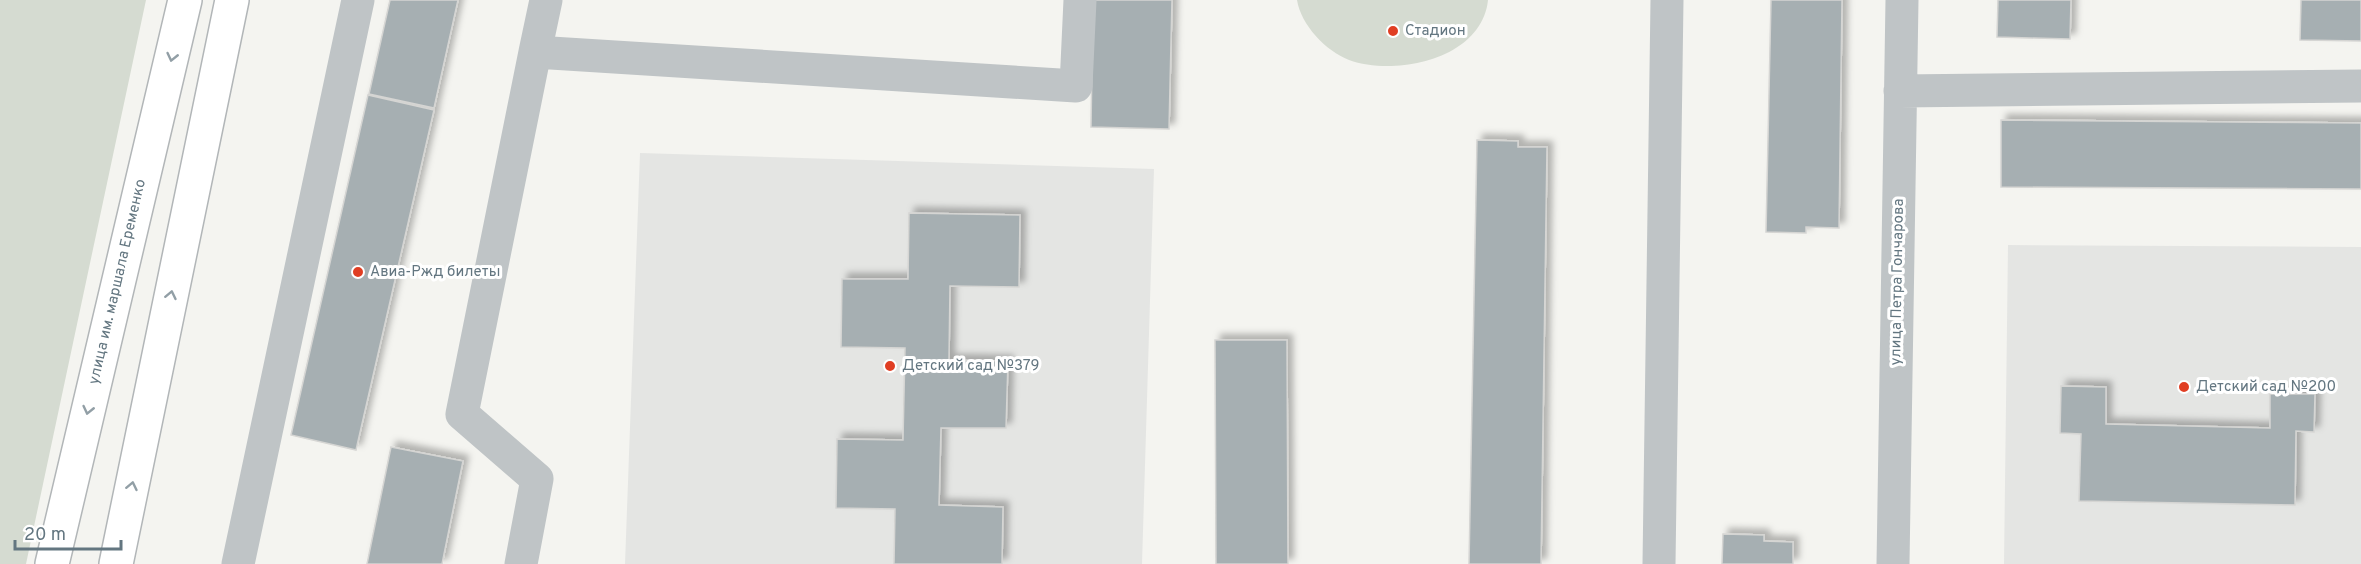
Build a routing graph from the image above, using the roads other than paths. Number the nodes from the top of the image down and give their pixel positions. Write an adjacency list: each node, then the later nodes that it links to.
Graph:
1 (185, 0): 11 (highway, улица им. маршала Еременко, one-way to 11)
2 (231, 0): 12 (highway, one-way to 2)
3 (358, 0): 13 (street)
4 (546, 0): 8 (street)
5 (1080, 0): 8 (street)
6 (1667, 0): 15 (street)
7 (1902, 0): 10 (street, улица Петра Гончарова)
8 (535, 52): 14 (street)
9 (2361, 86): 10 (street)
10 (1900, 91): 16 (street, улица Петра Гончарова)
11 (52, 564)
12 (116, 564)
13 (238, 564)
14 (521, 564)
15 (1659, 564)
16 (1893, 564)

